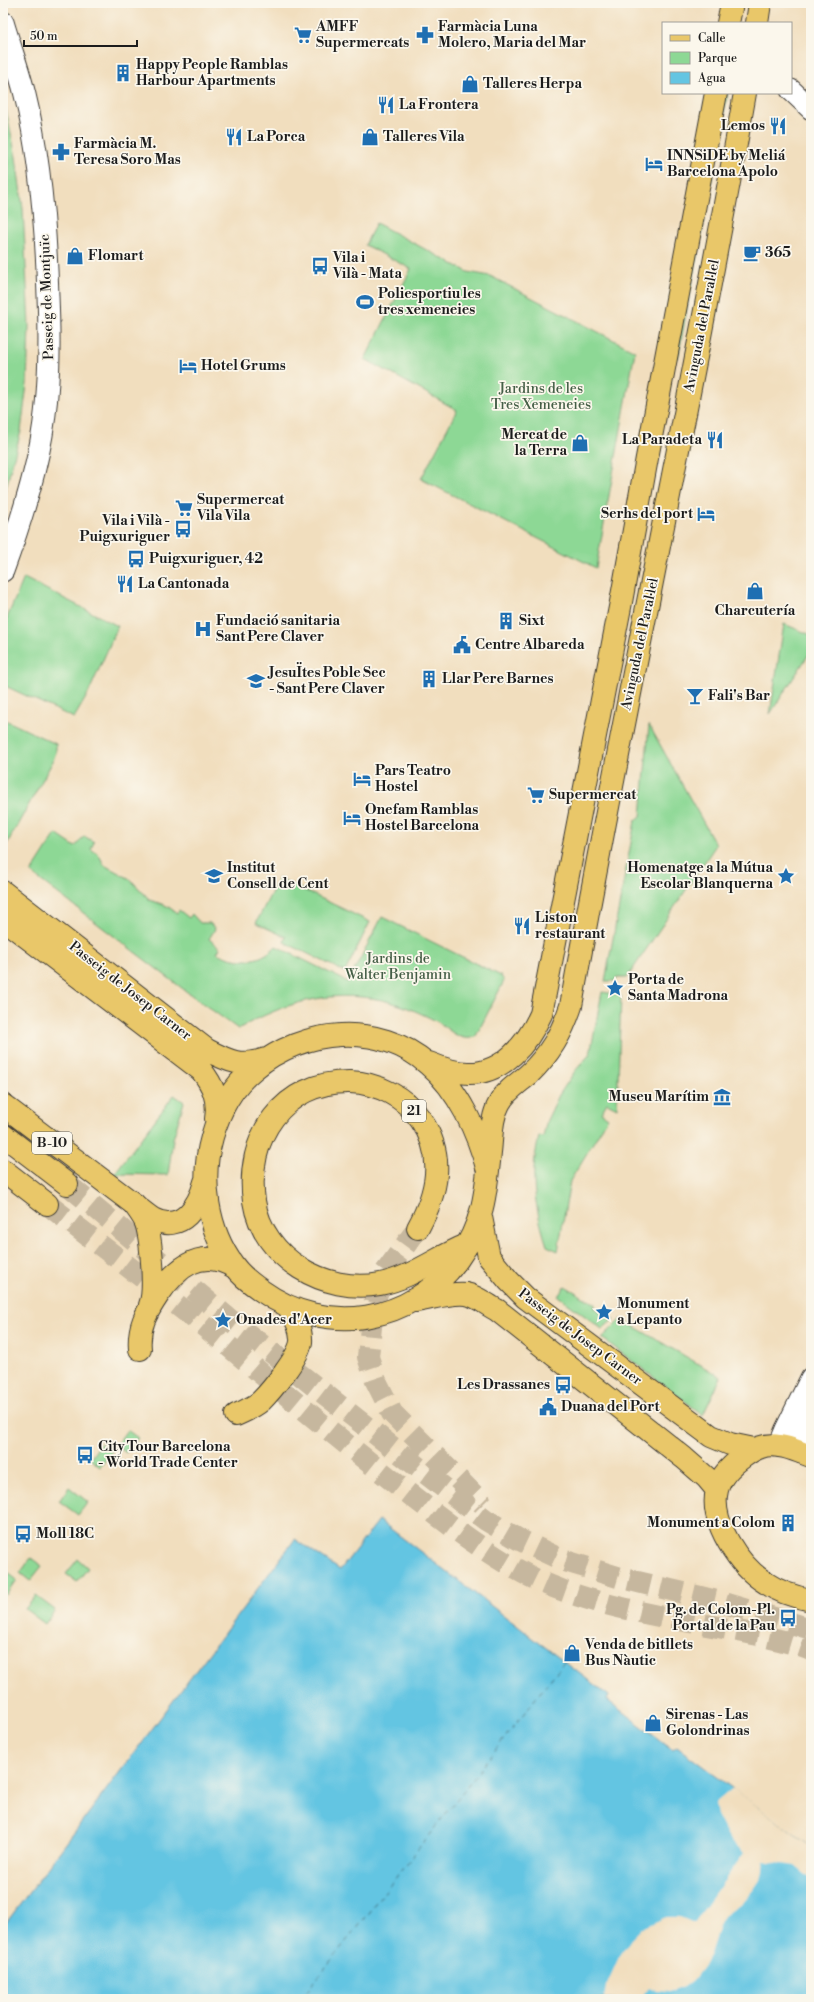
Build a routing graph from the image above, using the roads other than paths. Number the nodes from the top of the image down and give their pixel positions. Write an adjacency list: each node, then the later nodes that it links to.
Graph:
1 (732, 3): 4 (main road)
2 (760, 3): 5 (main road)
3 (3, 22): 10 (street, Passeig de Montjuïc)
4 (728, 22)
5 (757, 22)
6 (792, 91): 9 (street)
7 (716, 94): 14 (main road, Avinguda del Paral·lel)
8 (745, 94): 19 (main road, Avinguda del Paral·lel)
9 (811, 109)
10 (3, 572)
11 (3, 892): 13 (main road, Passeig de Josep Carner)
12 (3, 919): 16 (main road, Passeig de Josep Carner)
13 (266, 1059): 14 (main road); 16 (main road)
14 (428, 1063): 19 (main road)
15 (3, 1105): 23 (main road, B-10)
16 (215, 1126): 20 (main road)
17 (3, 1136): 21 (main road, B-10)
18 (3, 1170): 22 (main road)
19 (488, 1171): 24 (main road, Avinguda del Paral·lel)
20 (206, 1179): 23 (main road, B-10); 27 (main road)
21 (67, 1184)
22 (47, 1204)
23 (134, 1204): 30 (main road)
24 (481, 1217): 26 (main road); 36 (main road, Passeig de Josep Carner)
25 (418, 1228): 26 (main road, 21)
26 (467, 1245): 28 (main road)
27 (234, 1267): 29 (main road); 30 (main road)
28 (414, 1302): 29 (main road); 38 (main road, Passeig de Josep Carner)
29 (289, 1308): 34 (main road)
30 (148, 1310): 31 (main road)
31 (140, 1349)
32 (811, 1378): 35 (street)
33 (811, 1410): 37 (street)
34 (236, 1415)
35 (779, 1446): 36 (main road); 37 (main road)
36 (754, 1449): 38 (main road)
37 (806, 1455)
38 (717, 1490): 39 (main road)
39 (800, 1598)

